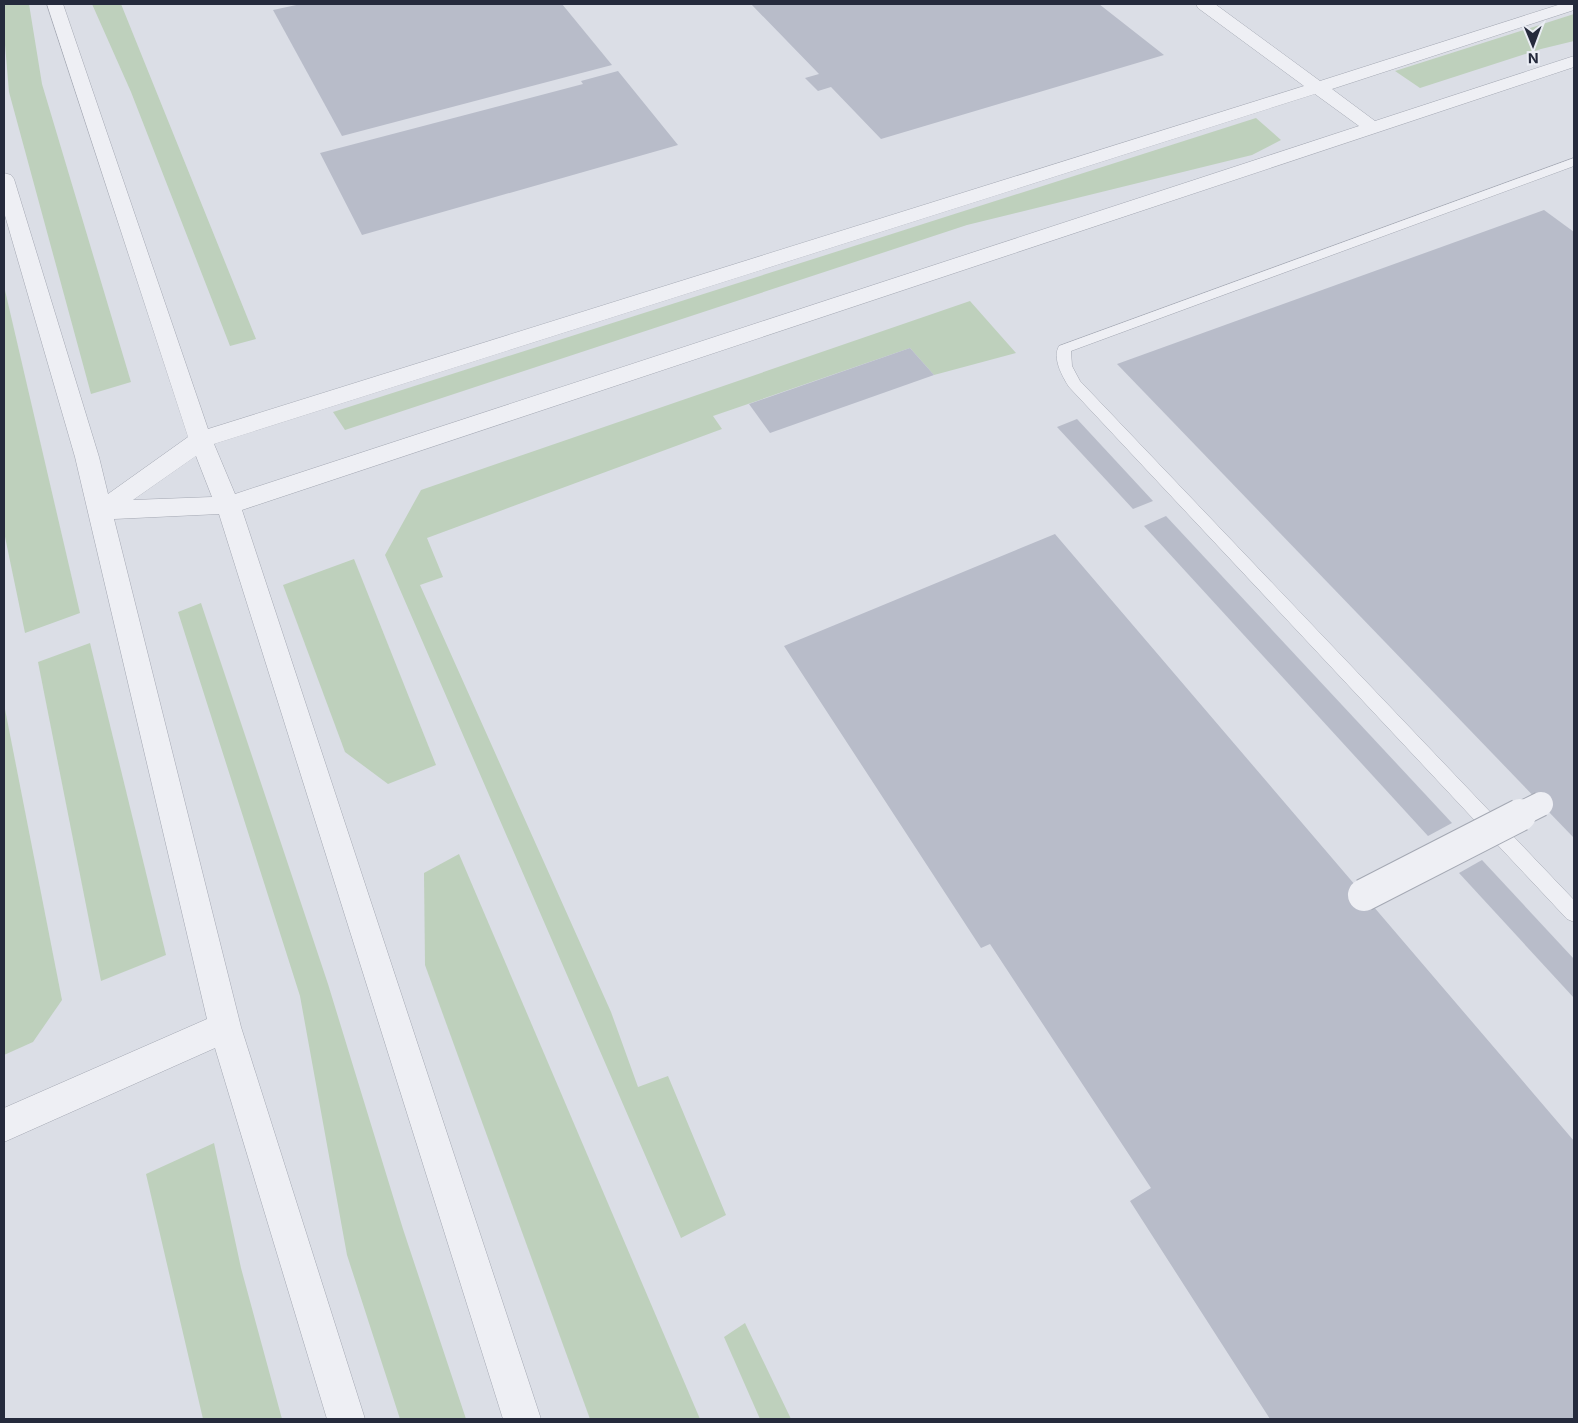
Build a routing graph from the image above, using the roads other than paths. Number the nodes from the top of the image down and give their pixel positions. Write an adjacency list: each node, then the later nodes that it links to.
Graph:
1 (55, 4): 9 (street)
2 (1204, 4): 5 (street)
3 (1574, 5): 5 (street)
4 (1574, 61): 6 (street)
5 (1320, 87): 6 (street); 9 (street)
6 (1373, 128): 10 (street)
7 (1574, 162): 14 (lane)
8 (4, 179): 11 (street)
9 (201, 440): 10 (street); 11 (street)
10 (228, 505): 11 (street); 18 (street)
11 (101, 511): 15 (street)
12 (1541, 804): 13 (street, bridge)
13 (1364, 895)
14 (1574, 913)
15 (226, 1027): 16 (street); 17 (street)
16 (4, 1125)
17 (346, 1419)
18 (522, 1419)

